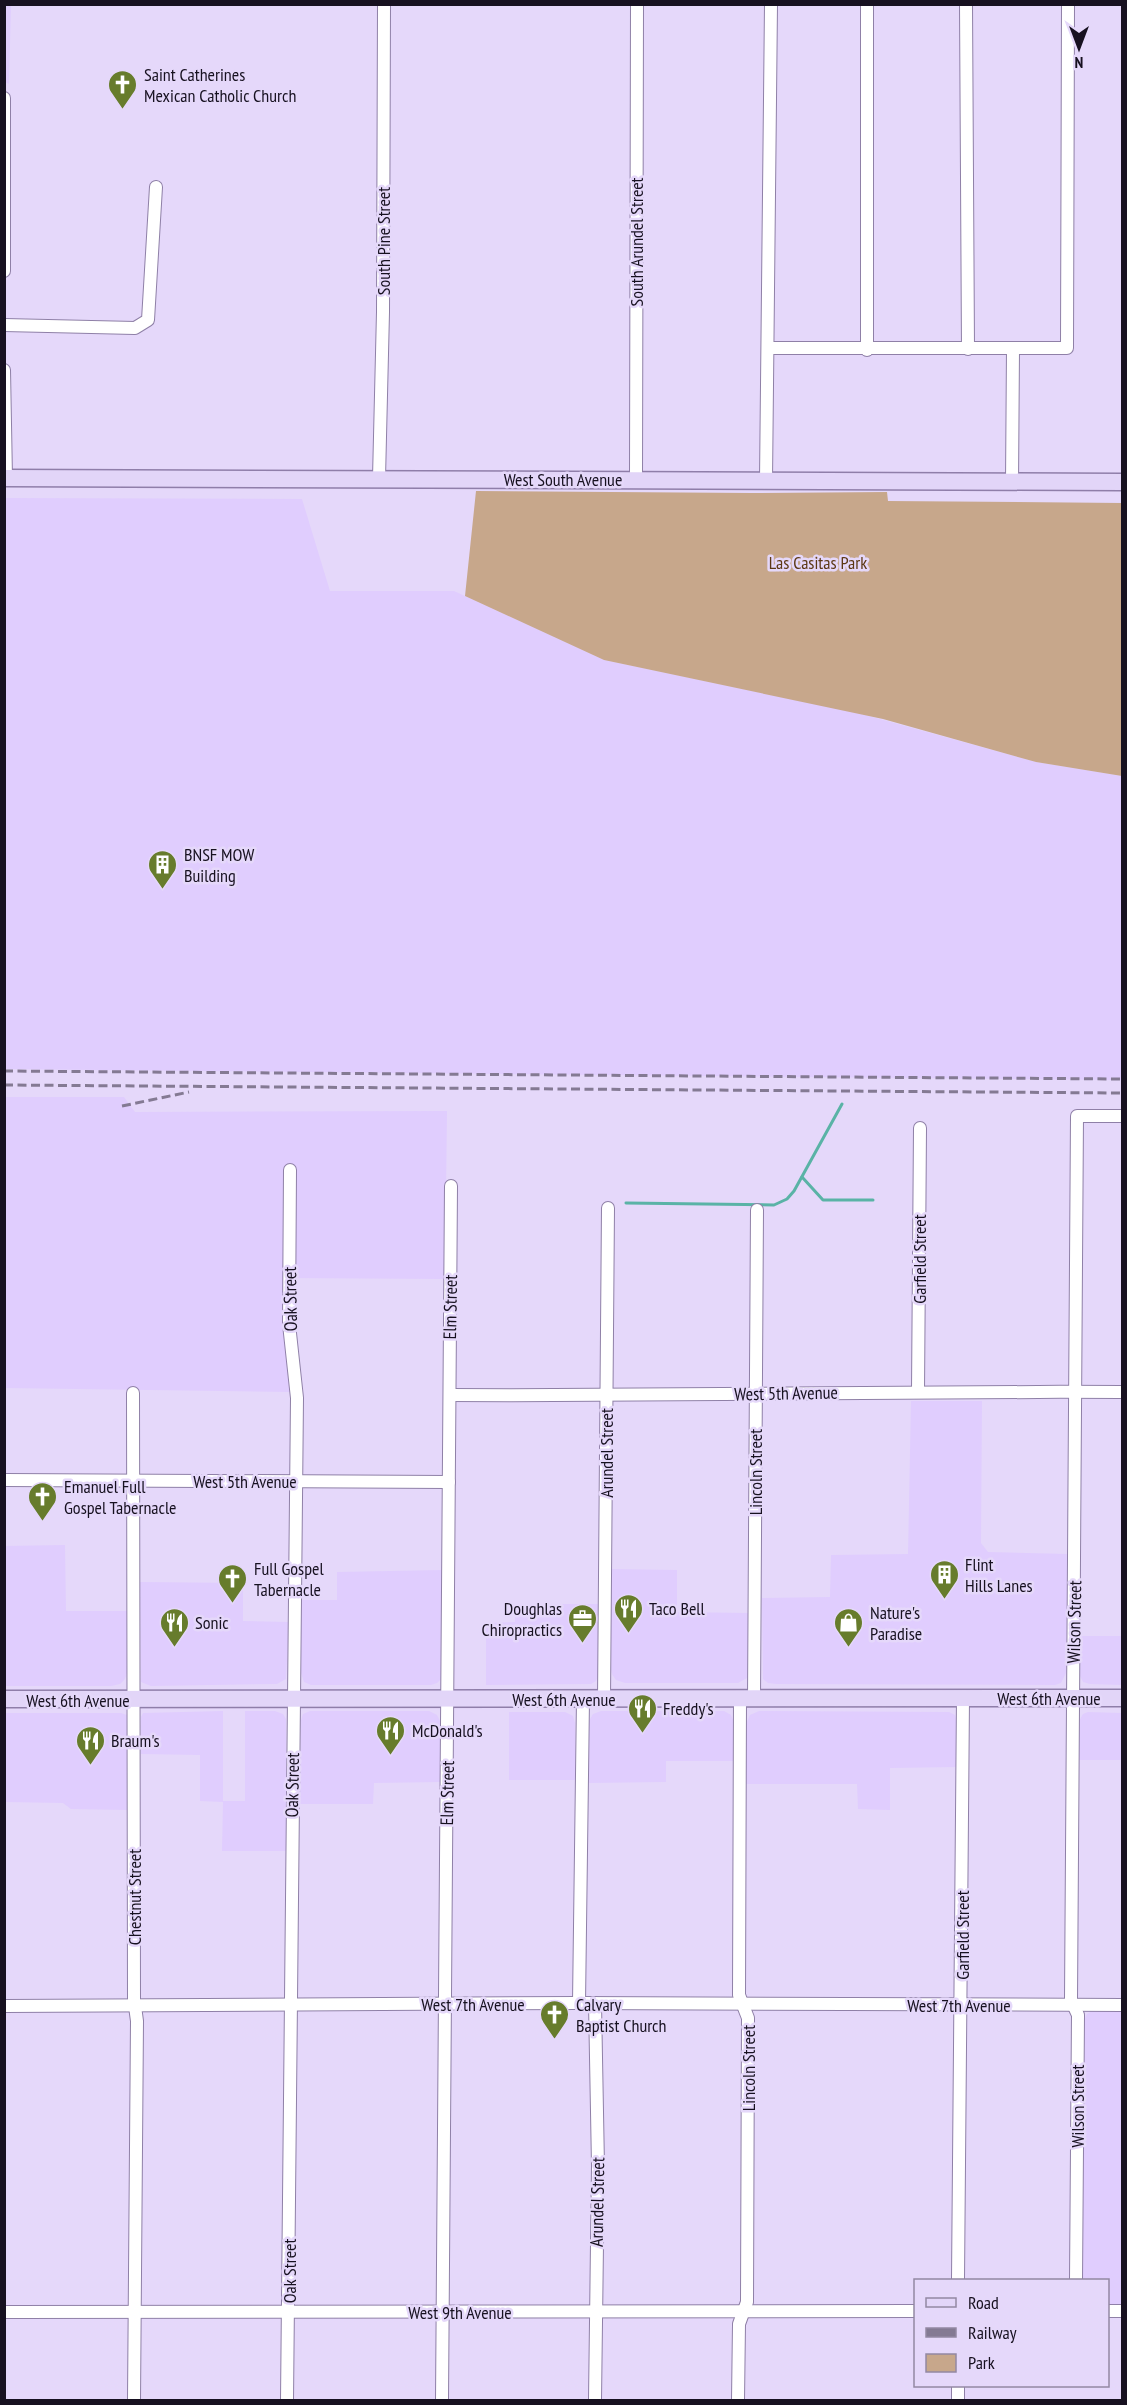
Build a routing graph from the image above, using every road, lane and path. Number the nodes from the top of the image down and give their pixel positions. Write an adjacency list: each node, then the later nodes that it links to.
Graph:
1 (384, 4): 17 (street, South Pine Street)
2 (637, 4): 18 (street, South Arundel Street)
3 (771, 4): 11 (street)
4 (867, 4): 14 (street)
5 (966, 4): 12 (street)
6 (1068, 4): 13 (street)
7 (4, 98): 9 (street)
8 (156, 188): 10 (street)
9 (4, 271)
10 (4, 325)
11 (768, 348): 14 (street); 19 (street)
12 (968, 349): 13 (street); 14 (street)
13 (1013, 349): 20 (street)
14 (867, 350)
15 (4, 370): 16 (street)
16 (5, 478): 17 (main road, West South Avenue)
17 (379, 478): 18 (main road, West South Avenue)
18 (636, 480): 19 (main road, West South Avenue)
19 (766, 480): 20 (main road, West South Avenue)
20 (1012, 482): 21 (main road, West South Avenue)
21 (1122, 482)
22 (1122, 1116): 29 (street, Wilson Street)
23 (920, 1128): 28 (street, Garfield Street)
24 (290, 1170): 37 (street, Oak Street)
25 (451, 1186): 33 (street, Elm Street)
26 (608, 1208): 34 (street, Arundel Street)
27 (757, 1210): 32 (street, Lincoln Street)
28 (918, 1391): 29 (street, West 5th Avenue); 32 (street, West 5th Avenue)
29 (1076, 1392): 30 (street, West 5th Avenue); 40 (street, Wilson Street)
30 (1122, 1392)
31 (133, 1393): 36 (street, Chestnut Street)
32 (755, 1394): 34 (street, West 5th Avenue); 45 (street, Lincoln Street)
33 (450, 1395): 34 (street, West 5th Avenue); 38 (street, Elm Street)
34 (607, 1395): 44 (street, Arundel Street)
35 (4, 1480): 36 (street, West 5th Avenue)
36 (133, 1481): 37 (street, West 5th Avenue); 47 (street, Chestnut Street)
37 (296, 1481): 38 (street, West 5th Avenue); 48 (street, Oak Street)
38 (449, 1482): 42 (street, Elm Street)
39 (963, 1698): 40 (main road, West 6th Avenue); 45 (main road, West 6th Avenue); 54 (street, Garfield Street)
40 (1073, 1698): 41 (main road, West 6th Avenue); 58 (street, Wilson Street)
41 (1122, 1698)
42 (448, 1699): 43 (main road, West 6th Avenue); 48 (main road, West 6th Avenue); 51 (street, Elm Street)
43 (583, 1699): 44 (main road, West 6th Avenue); 49 (street)
44 (604, 1699): 45 (main road, West 6th Avenue)
45 (747, 1699): 52 (street, Lincoln Street)
46 (4, 1700): 47 (main road, West 6th Avenue)
47 (135, 1700): 48 (main road, West 6th Avenue); 53 (street, Chestnut Street)
48 (293, 1700): 57 (street, Oak Street)
49 (579, 2003): 50 (street, West 7th Avenue); 51 (street, West 7th Avenue)
50 (595, 2003): 52 (street, West 7th Avenue); 66 (street, Arundel Street)
51 (445, 2004): 57 (street, West 7th Avenue); 65 (street, Elm Street)
52 (742, 2004): 54 (street, West 7th Avenue); 67 (street, Lincoln Street)
53 (135, 2005): 56 (street, West 7th Avenue); 57 (street, West 7th Avenue); 61 (street, Chestnut Street)
54 (962, 2005): 58 (street, West 7th Avenue); 59 (street, Garfield Street)
55 (1122, 2005): 58 (street, West 7th Avenue)
56 (4, 2006)
57 (290, 2006): 64 (street, Oak Street)
58 (1072, 2006): 60 (street, Wilson Street)
59 (958, 2279)
60 (1076, 2279)
61 (135, 2311): 63 (street, West 9th Avenue); 64 (street, West 9th Avenue); 68 (street, Chestnut Street)
62 (914, 2311): 67 (street, West 9th Avenue)
63 (4, 2312)
64 (288, 2312): 65 (street, West 9th Avenue); 69 (street, Oak Street)
65 (442, 2312): 66 (street, West 9th Avenue); 70 (street, Elm Street)
66 (596, 2312): 67 (street, West 9th Avenue); 71 (street, Arundel Street)
67 (742, 2312): 72 (street, Lincoln Street)
68 (134, 2400)
69 (286, 2400)
70 (442, 2400)
71 (595, 2400)
72 (738, 2400)

